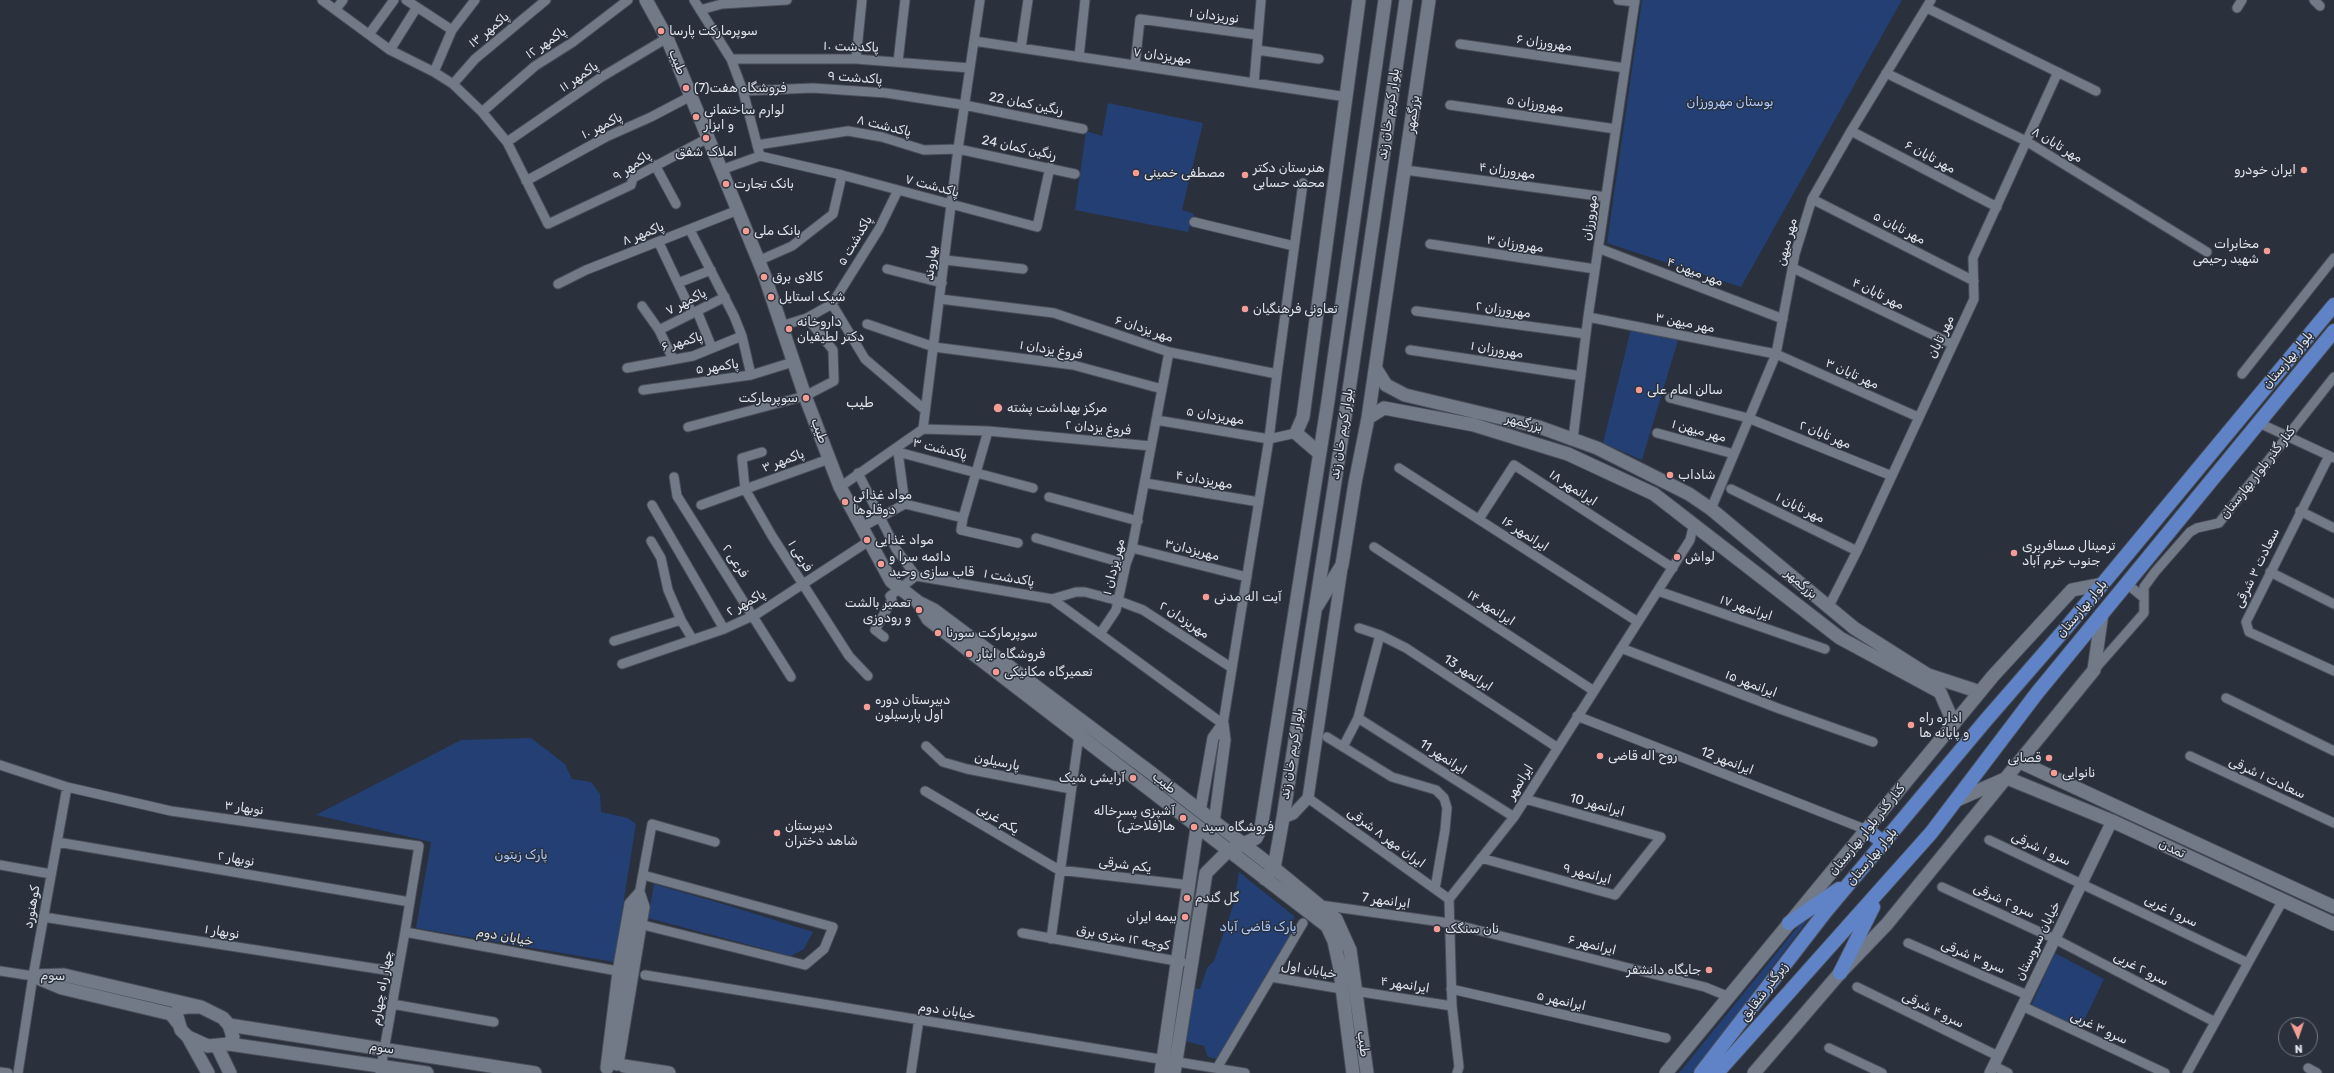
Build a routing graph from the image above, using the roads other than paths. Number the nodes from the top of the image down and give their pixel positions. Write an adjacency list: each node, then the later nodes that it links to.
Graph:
1 (322, 0): 25 (street)
2 (343, 0): 25 (street)
3 (394, 0): 28 (street)
4 (406, 0): 24 (street)
5 (475, 0): 27 (street)
6 (546, 0): 48 (street, پاکمهر ۱۳)
7 (628, 0): 55 (street, پاکمهر ۱۲)
8 (646, 0): 30 (main road, طیب)
9 (694, 0): 26 (street)
10 (787, 0): 26 (street)
11 (862, 0): 38 (street)
12 (905, 0): 40 (street)
13 (980, 0): 31 (street, بهاروند)
14 (1028, 0): 33 (street)
15 (1085, 0): 36 (street)
16 (1261, 0): 29 (street)
17 (1359, 0): 52 (main road)
18 (1385, 0): 153 (main road, بلوار کریم خان زند)
19 (1406, 0): 206 (main road, بلوار کریم خان زند)
20 (1429, 0): 68 (main road, بزرگمهر)
21 (1618, 0): 22 (street)
22 (1635, 1): 43 (street, مهرورزان)
23 (1929, 4): 45 (street); 46 (street, مهر میهن)
24 (417, 7): 27 (street); 34 (street)
25 (336, 9): 28 (street)
26 (700, 10): 37 (street)
27 (452, 30): 44 (street)
28 (370, 33): 34 (street)
29 (1258, 35): 35 (street); 41 (street, نوریزدان ۱)
30 (667, 38): 51 (main road, طیب); 60 (street, پاکمهر ۱۱)
31 (974, 41): 33 (street, مهریزدان ۷); 42 (street, بهاروند)
32 (1460, 44): 43 (street, مهرورزان ۶)
33 (1021, 48): 36 (street, مهریزدان ۷)
34 (390, 50): 44 (street)
35 (1257, 50): 39 (street); 47 (street)
36 (1079, 56): 41 (street, مهریزدان ۷)
37 (731, 58): 38 (street, پاکدشت ۱۰); 49 (street)
38 (856, 59): 40 (street, پاکدشت ۱۰)
39 (1319, 59)
40 (898, 62): 42 (street, پاکدشت ۱۰)
41 (1135, 65): 47 (street, مهریزدان ۷)
42 (970, 68): 53 (street, بهاروند)
43 (1625, 68): 57 (street, مهرورزان)
44 (434, 72): 48 (street)
45 (2058, 72): 50 (street); 61 (street, مهر تابان)
46 (1886, 73): 58 (street, مهر میهن); 61 (street, مهر تابان ۸)
47 (1254, 83): 52 (street, مهریزدان ۷)
48 (453, 84): 55 (street)
49 (743, 91): 53 (street, پاکدشت ۹); 62 (street)
50 (2096, 91)
51 (691, 96): 59 (main road, طیب); 71 (street, پاکمهر ۱۰)
52 (1347, 97): 145 (main road)
53 (964, 105): 56 (street, رنگین کمان 22); 63 (street, بهاروند)
54 (1450, 105): 57 (street, مهرورزان ۵)
55 (482, 112): 60 (street)
56 (1083, 129)
57 (1616, 129): 74 (street, مهرورزان)
58 (1851, 131): 75 (street, مهر میهن); 78 (street, مهر تابان ۶)
59 (708, 138): 65 (street, پاکمهر ۹); 67 (main road, طیب)
60 (508, 142): 71 (street)
61 (2026, 142): 78 (street, مهر تابان); 86 (street, مهر تابان ۸)
62 (757, 145): 63 (street, پاکدشت ۸); 64 (street)
63 (958, 149): 66 (street, رنگین کمان 24); 77 (street, بهاروند)
64 (760, 156): 67 (street); 70 (street, پاکدشت ۷)
65 (655, 165): 71 (street, پاکمهر ۹); 76 (street)
66 (1050, 168): 69 (street, رنگین کمان 24); 77 (street, پاکدشت ۷)
67 (721, 170): 79 (main road, طیب)
68 (1405, 170): 74 (street, مهرورزان ۴); 124 (main road, بزرگمهر)
69 (1075, 174)
70 (842, 176): 73 (street, پاکدشت ۷); 89 (street)
71 (526, 181)
72 (1303, 183): 84 (street)
73 (898, 190): 77 (street, پاکدشت ۷); 101 (street, پاکدشت ۵)
74 (1606, 197): 85 (street, مهرورزان)
75 (1812, 199): 90 (street, مهر میهن); 95 (street, مهر تابان ۵)
76 (676, 204)
77 (951, 205): 88 (street, بهاروند)
78 (1997, 207): 95 (street, مهر تابان)
79 (738, 210): 81 (street, پاکمهر ۸); 89 (main road, طیب)
80 (1194, 222): 84 (street)
81 (690, 230): 82 (street, پاکمهر ۸); 94 (street)
82 (659, 243): 96 (street); 97 (street, پاکمهر ۸)
83 (1430, 244): 93 (street, مهرورزان ۳)
84 (1294, 246): 125 (street)
85 (1598, 248): 93 (street, مهرورزان); 108 (street, مهر میهن ۴)
86 (2207, 252)
87 (2334, 258): 126 (street)
88 (944, 260): 92 (street); 98 (street, بهاروند)
89 (758, 261): 110 (main road, طیب)
90 (1793, 268): 108 (street, مهر میهن); 115 (street, مهر تابان ۴)
91 (888, 269): 98 (street)
92 (1023, 269)
93 (1595, 269): 106 (street, مهرورزان)
94 (711, 270): 96 (street); 99 (street)
95 (1974, 281): 115 (street, مهر تابان)
96 (678, 283): 105 (street)
97 (558, 284)
98 (942, 284): 100 (street, بهاروند)
99 (724, 296): 105 (street, پاکمهر ۷); 114 (street)
100 (940, 298): 116 (street, بهاروند); 119 (street, مهر یزدان ۶)
101 (832, 304): 107 (street); 134 (street)
102 (2334, 305): 197 (main road, بلوار بهارستان)
103 (642, 306): 111 (street)
104 (1416, 310): 113 (street, مهرورزان ۲)
105 (694, 312): 111 (street, پاکمهر ۷); 117 (street)
106 (1588, 317): 113 (street, مهرورزان); 120 (street, مهر میهن ۳)
107 (808, 318): 110 (street); 132 (street)
108 (1783, 319): 120 (street, مهر میهن)
109 (867, 324): 116 (street, فروغ یزدان ۱)
110 (781, 326): 122 (main road, طیب)
111 (660, 330): 121 (street)
112 (2334, 331): 140 (main road, بلوار بهارستان)
113 (1586, 334): 128 (street, مهرورزان)
114 (742, 336): 117 (street, پاکمهر ۶); 127 (street)
115 (1952, 344): 136 (street, مهر تابان)
116 (934, 347): 130 (street, فروغ یزدان ۱); 134 (street, بهاروند)
117 (712, 348): 121 (street, پاکمهر ۶)
118 (1410, 350): 128 (street, مهرورزان ۱)
119 (1169, 352): 125 (street, مهر یزدان ۶); 130 (street, مهر یزدان ۱)
120 (1776, 354): 136 (street, مهر تابان ۳); 138 (street, مهر میهن)
121 (673, 359): 123 (street, پاکمهر ۶)
122 (793, 362): 127 (street, پاکمهر ۵); 132 (main road, طیب)
123 (627, 368)
124 (1376, 369): 135 (main road, بزرگمهر); 137 (main road)
125 (1277, 374): 148 (street)
126 (2242, 374)
127 (751, 375): 131 (street, پاکمهر ۵)
128 (1581, 376): 149 (street, مهرورزان)
129 (2334, 377): 147 (street, کنار گذر بلوار بهارستان)
130 (1162, 389): 139 (street, مهر یزدان ۱)
131 (643, 390)
132 (805, 396): 141 (street); 156 (main road, طیب)
133 (1670, 398): 138 (street, مهر تابان ۲)
134 (926, 410): 143 (street, بهاروند)
135 (1482, 413): 142 (main road); 149 (main road, بزرگمهر)
136 (1918, 417): 160 (street, مهر تابان)
137 (1368, 418): 142 (main road, بزرگمهر); 189 (main road)
138 (1748, 418): 154 (street, مهر میهن); 160 (street, مهر تابان ۲)
139 (1156, 420): 148 (street, مهریزدان ۵); 150 (street, مهر یزدان ۱)
140 (2259, 424): 147 (street); 195 (main road, بلوار بهارستان)
141 (688, 427)
142 (1480, 427): 178 (main road, بزرگمهر)
143 (923, 428): 144 (street, فروغ یزدان ۲); 151 (street)
144 (988, 431): 150 (street, فروغ یزدان ۲); 158 (street)
145 (1296, 433): 148 (street); 153 (main road)
146 (1656, 433): 154 (street, مهر میهن ۱)
147 (2287, 436): 155 (street); 201 (street, کنار گذر بلوار بهارستان)
148 (1269, 439): 168 (street)
149 (1573, 439): 172 (main road, بزرگمهر)
150 (1151, 446): 162 (street, مهر یزدان ۱)
151 (896, 450): 158 (street, پاکدشت ۳); 159 (street); 169 (street)
152 (762, 452): 165 (street, فرعی ۱)
153 (1319, 453): 260 (main road, بلوار کریم خان زند)
154 (1734, 454): 172 (street, مهر میهن)
155 (2332, 457): 173 (street, سعادت ۳ شرقی)
156 (829, 459): 163 (main road, طیب); 165 (street, پاکمهر ۳)
157 (1399, 468): 176 (street, ایرانمهر ۱۶)
158 (976, 471): 164 (street, پاکدشت ۳); 175 (street)
159 (858, 473): 163 (street); 174 (street)
160 (1892, 476): 187 (street, مهر تابان)
161 (674, 477): 208 (street, فرعی ۲)
162 (1145, 483): 168 (street, مهریزدان ۴); 177 (street, مهر یزدان ۱)
163 (840, 486): 179 (main road, طیب)
164 (1033, 488)
165 (744, 489): 171 (street, پاکمهر ۳); 196 (street, فرعی ۱)
166 (1731, 489): 187 (street, مهر تابان ۱)
167 (1049, 497): 177 (street)
168 (1259, 502): 194 (street)
169 (905, 504): 174 (street); 175 (street)
170 (652, 505): 212 (street)
171 (701, 505)
172 (1711, 509): 193 (main road, بزرگمهر)
173 (2300, 511): 180 (street); 191 (street, سعادت ۳ شرقی)
174 (880, 517): 179 (street); 192 (street)
175 (964, 518): 184 (street)
176 (1479, 519): 190 (street, ایرانمهر ۱۸); 210 (street, ایرانمهر ۱۶)
177 (1138, 521): 186 (street, مهر یزدان ۱)
178 (1694, 523): 190 (street, ایرانمهر); 199 (main road, بزرگمهر)
179 (862, 527): 183 (main road, طیب)
180 (2334, 528)
181 (1036, 538): 188 (street)
182 (651, 541): 209 (street)
183 (870, 541): 196 (street, پاکمهر ۲); 198 (main road, طیب)
184 (1018, 543)
185 (1374, 547): 226 (street, ایرانمهر ۱۴)
186 (1132, 548): 188 (street, مهر یزدان ۱); 194 (street, مهریزدان۳)
187 (1857, 551): 205 (street, مهر تابان)
188 (1126, 564): 203 (street, مهر یزدان ۱)
189 (1342, 565): 206 (main road); 249 (street)
190 (1672, 568): 200 (street, ایرانمهر)
191 (2270, 572): 204 (street); 223 (street, سعادت ۳ شرقی)
192 (916, 576): 198 (street); 202 (street, پاکدشت ۱)
193 (1790, 576): 199 (main road); 205 (main road, بزرگمهر)
194 (1247, 577): 221 (street)
195 (2126, 583): 201 (street); 207 (main road, بلوار بهارستان)
196 (803, 584): 208 (street, پاکمهر ۲); 224 (street, فرعی ۱)
197 (2103, 584): 227 (main road, کنار گذر بلوار بهارستان); 267 (main road, بلوار بهارستان)
198 (898, 587): 215 (street); 233 (main road, طیب)
199 (1779, 590): 232 (main road, بزرگمهر)
200 (1658, 591): 210 (street, ایرانمهر); 219 (street, ایرانمهر ۱۷)
201 (2144, 598): 222 (street, کنار گذر بلوار بهارستان)
202 (1052, 599): 203 (street, پاکدشت ۱); 213 (street)
203 (1119, 601): 213 (street, مهر یزدان ۱); 221 (street, مهریزدان ۲)
204 (2334, 604)
205 (1828, 608): 227 (main road, بزرگمهر)
206 (1314, 611): 259 (main road, بلوار کریم خان زند)
207 (2102, 613): 222 (main road); 252 (main road, بلوار بهارستان)
208 (754, 615): 212 (street, پاکمهر ۲); 225 (street, فرعی ۲)
209 (681, 620): 216 (street); 217 (street)
210 (1638, 622): 218 (street, ایرانمهر)
211 (1359, 628): 214 (street, ایرانمهر 13)
212 (724, 630): 216 (street, پاکمهر ۲)
213 (1100, 634): 231 (street)
214 (1380, 635): 230 (street); 238 (street, ایرانمهر 13)
215 (884, 637)
216 (693, 640): 220 (street, پاکمهر ۲)
217 (614, 641)
218 (1621, 648): 226 (street, ایرانمهر); 235 (street, ایرانمهر ۱۵)
219 (1825, 649)
220 (622, 664)
221 (1232, 668): 231 (street)
222 (2094, 670): 241 (main road, کنار گذر بلوار بهارستان)
223 (2334, 671)
224 (868, 676)
225 (791, 677)
226 (1594, 691): 229 (street, ایرانمهر)
227 (1980, 692): 232 (main road, کنار گذر بلوار بهارستان)
228 (2226, 698): 239 (street)
229 (1577, 716): 238 (street, ایرانمهر); 262 (street, ایرانمهر 12)
230 (1358, 718): 237 (street); 255 (street, ایرانمهر 11)
231 (1223, 724): 250 (street); 253 (street)
232 (1954, 724): 262 (main road, کنار گذر بلوار بهارستان)
233 (1083, 730): 246 (street); 254 (main road, طیب); 261 (main road, طیب)
234 (1327, 737): 237 (street)
235 (1873, 742)
236 (926, 746): 246 (street, پارسیلون)
237 (1343, 747): 282 (street)
238 (1558, 748): 251 (street, ایرانمهر)
239 (2334, 751)
240 (2190, 756): 258 (street, سعادت ۱ شرقی)
241 (2020, 762): 243 (main road, تمدن); 244 (main road, کنار گذر بلوار بهارستان)
242 (0, 765): 245 (street, نوبهار ۳)
243 (2048, 776): 248 (main road); 288 (main road, تمدن)
244 (2007, 778): 248 (main road, تمدن); 252 (main road); 307 (main road, کنار گذر بلوار بهارستان)
245 (67, 787): 265 (street, کوهنورد); 286 (street, نوبهار ۳)
246 (1071, 789): 273 (street)
247 (925, 791): 273 (street, یکم غربی)
248 (2041, 792): 256 (main road, تمدن)
249 (1308, 798): 259 (street); 282 (street, ایران مهر ٨ شرقی)
250 (1202, 799): 253 (street); 254 (street)
251 (1525, 799): 255 (street, ایرانمهر); 263 (street, ایرانمهر 10)
252 (1957, 800): 281 (main road, بلوار بهارستان)
253 (1216, 803): 257 (street)
254 (1200, 812): 257 (main road, طیب)
255 (1514, 817): 270 (street, ایرانمهر)
256 (2112, 821): 278 (street, خیابان سروستان); 285 (main road, تمدن)
257 (1214, 823): 268 (main road, طیب)
258 (2334, 823)
259 (1281, 824): 260 (main road); 272 (main road, بلوار کریم خان زند)
260 (1261, 825): 268 (main road, بلوار کریم خان زند)
261 (1197, 828): 269 (main road, طیب); 279 (main road)
262 (1867, 830): 267 (main road); 293 (main road, کنار گذر بلوار بهارستان)
263 (1661, 837): 270 (street, ایرانمهر ۹)
264 (1989, 840): 278 (street, سرو ۱ شرقی)
265 (57, 842): 274 (street, کوهنورد); 286 (street, نوبهار ۲)
266 (715, 842): 275 (street)
267 (1884, 843): 277 (main road, بلوار بهارستان)
268 (1243, 844): 269 (main road, بلوار کریم خان زند); 272 (main road, طیب)
269 (1228, 851): 276 (main road, طیب); 302 (main road, بلوار کریم خان زند)
270 (1481, 858): 284 (street, ایرانمهر)
271 (0, 865): 274 (street)
272 (1274, 868): 276 (main road); 287 (main road, طیب)
273 (1059, 870): 279 (street, یکم شرقی); 299 (street)
274 (51, 874): 290 (street, کوهنورد)
275 (643, 875): 283 (street); 294 (street)
276 (1265, 879): 314 (main road, طیب)
277 (1854, 879): 289 (main road, بلوار بهارستان); 293 (main road)
278 (2082, 883): 300 (street, خیابان سروستان); 303 (street, سرو ۱ غربی)
279 (1189, 885): 302 (main road)
280 (1942, 887): 300 (street, سرو ۲ شرقی)
281 (1882, 888): 298 (main road, بلوار بهارستان); 307 (main road)
282 (1435, 889): 284 (street, ایران مهر ٨ شرقی)
283 (639, 895): 294 (main road); 306 (main road)
284 (1449, 899): 292 (street)
285 (2283, 900): 295 (main road, تمدن); 303 (street)
286 (410, 902): 296 (street)
287 (1319, 904): 292 (street, ایرانمهر 7); 314 (main road, طیب)
288 (2334, 906)
289 (1826, 911): 355 (main road, زیرگذر شقایق)
290 (43, 917): 305 (street, نوبهار ۱); 309 (street, کوهنورد)
291 (1302, 923): 310 (street)
292 (1449, 923): 313 (street); 316 (street, ایرانمهر ۶)
293 (1789, 923): 316 (main road, کنار گذر بلوار بهارستان)
294 (639, 924): 306 (main road)
295 (2334, 924)
296 (405, 932): 305 (street, چهار راه چهارم); 306 (street, خیابان دوم)
297 (1022, 933): 299 (street, کوچه ۱۲ متری برق)
298 (1844, 933): 356 (main road, زیرگذر شقایق)
299 (1051, 939): 302 (street, کوچه ۱۲ متری برق)
300 (2054, 939): 315 (street, خیابان سروستان); 324 (street, سرو ۲ غربی)
301 (1908, 943): 315 (street, سرو ۳ شرقی)
302 (1185, 962): 335 (main road)
303 (2248, 963): 324 (street)
304 (0, 971): 309 (street)
305 (398, 972): 318 (street, چهار راه چهارم)
306 (625, 973): 340 (main road)
307 (1840, 974): 357 (main road, کنار گذر بلوار بهارستان)
308 (645, 975): 322 (street, خیابان دوم)
309 (33, 976): 311 (main road, سوم); 317 (main road, سوم); 343 (street, کوهنورد)
310 (1271, 977): 314 (street, خیابان اول); 336 (street)
311 (122, 987): 317 (main road); 321 (main road, سوم)
312 (1857, 987): 334 (street, سرو ۴ شرقی)
313 (1451, 989): 319 (street); 329 (street, ایرانمهر ۵)
314 (1349, 990): 319 (street, ایرانمهر ۴); 351 (main road, طیب); 352 (main road, طیب)
315 (2028, 995): 320 (street, خیابان سروستان)
316 (1727, 996): 354 (main road, کنار گذر بلوار بهارستان)
317 (120, 1001): 325 (main road, سوم)
318 (392, 1004): 323 (street); 332 (street, چهار راه چهارم)
319 (1452, 1006): 353 (street)
320 (2022, 1006): 334 (street, خیابان سروستان); 360 (street, سرو ۳ غربی)
321 (201, 1007): 325 (main road); 326 (main road, سوم)
322 (919, 1019): 335 (street, خیابان دوم); 349 (street)
323 (494, 1022)
324 (2216, 1022): 361 (street)
325 (178, 1023): 328 (main road, سوم)
326 (229, 1025): 327 (main road, سوم); 330 (main road)
327 (300, 1035): 332 (main road, سوم); 333 (main road)
328 (188, 1037): 330 (main road, سوم); 344 (main road, سوم)
329 (1666, 1038)
330 (223, 1045): 333 (main road, سوم); 345 (main road)
331 (1829, 1048): 358 (street)
332 (384, 1049): 338 (street, چهار راه چهارم); 339 (main road, سوم)
333 (297, 1052): 338 (main road, سوم)
334 (1994, 1065): 359 (street, سرو ۴ شرقی)
335 (1169, 1067): 336 (street, خیابان دوم)
336 (1217, 1068): 350 (street, خیابان دوم)
337 (2308, 1068): 362 (street)
338 (381, 1069): 346 (main road, سوم)
339 (487, 1069): 347 (main road, سوم)
340 (615, 1069): 348 (main road)
341 (0, 1072): 342 (street)
342 (8, 1073)
343 (18, 1073)
344 (208, 1073)
345 (230, 1073)
346 (426, 1073)
347 (534, 1073)
348 (669, 1073)
349 (911, 1073)
350 (1244, 1073)
351 (1353, 1073)
352 (1367, 1073)
353 (1457, 1073)
354 (1666, 1073)
355 (1701, 1073)
356 (1717, 1073)
357 (1754, 1073)
358 (1882, 1073)
359 (2008, 1073)
360 (2165, 1073)
361 (2187, 1073)
362 (2317, 1073)

